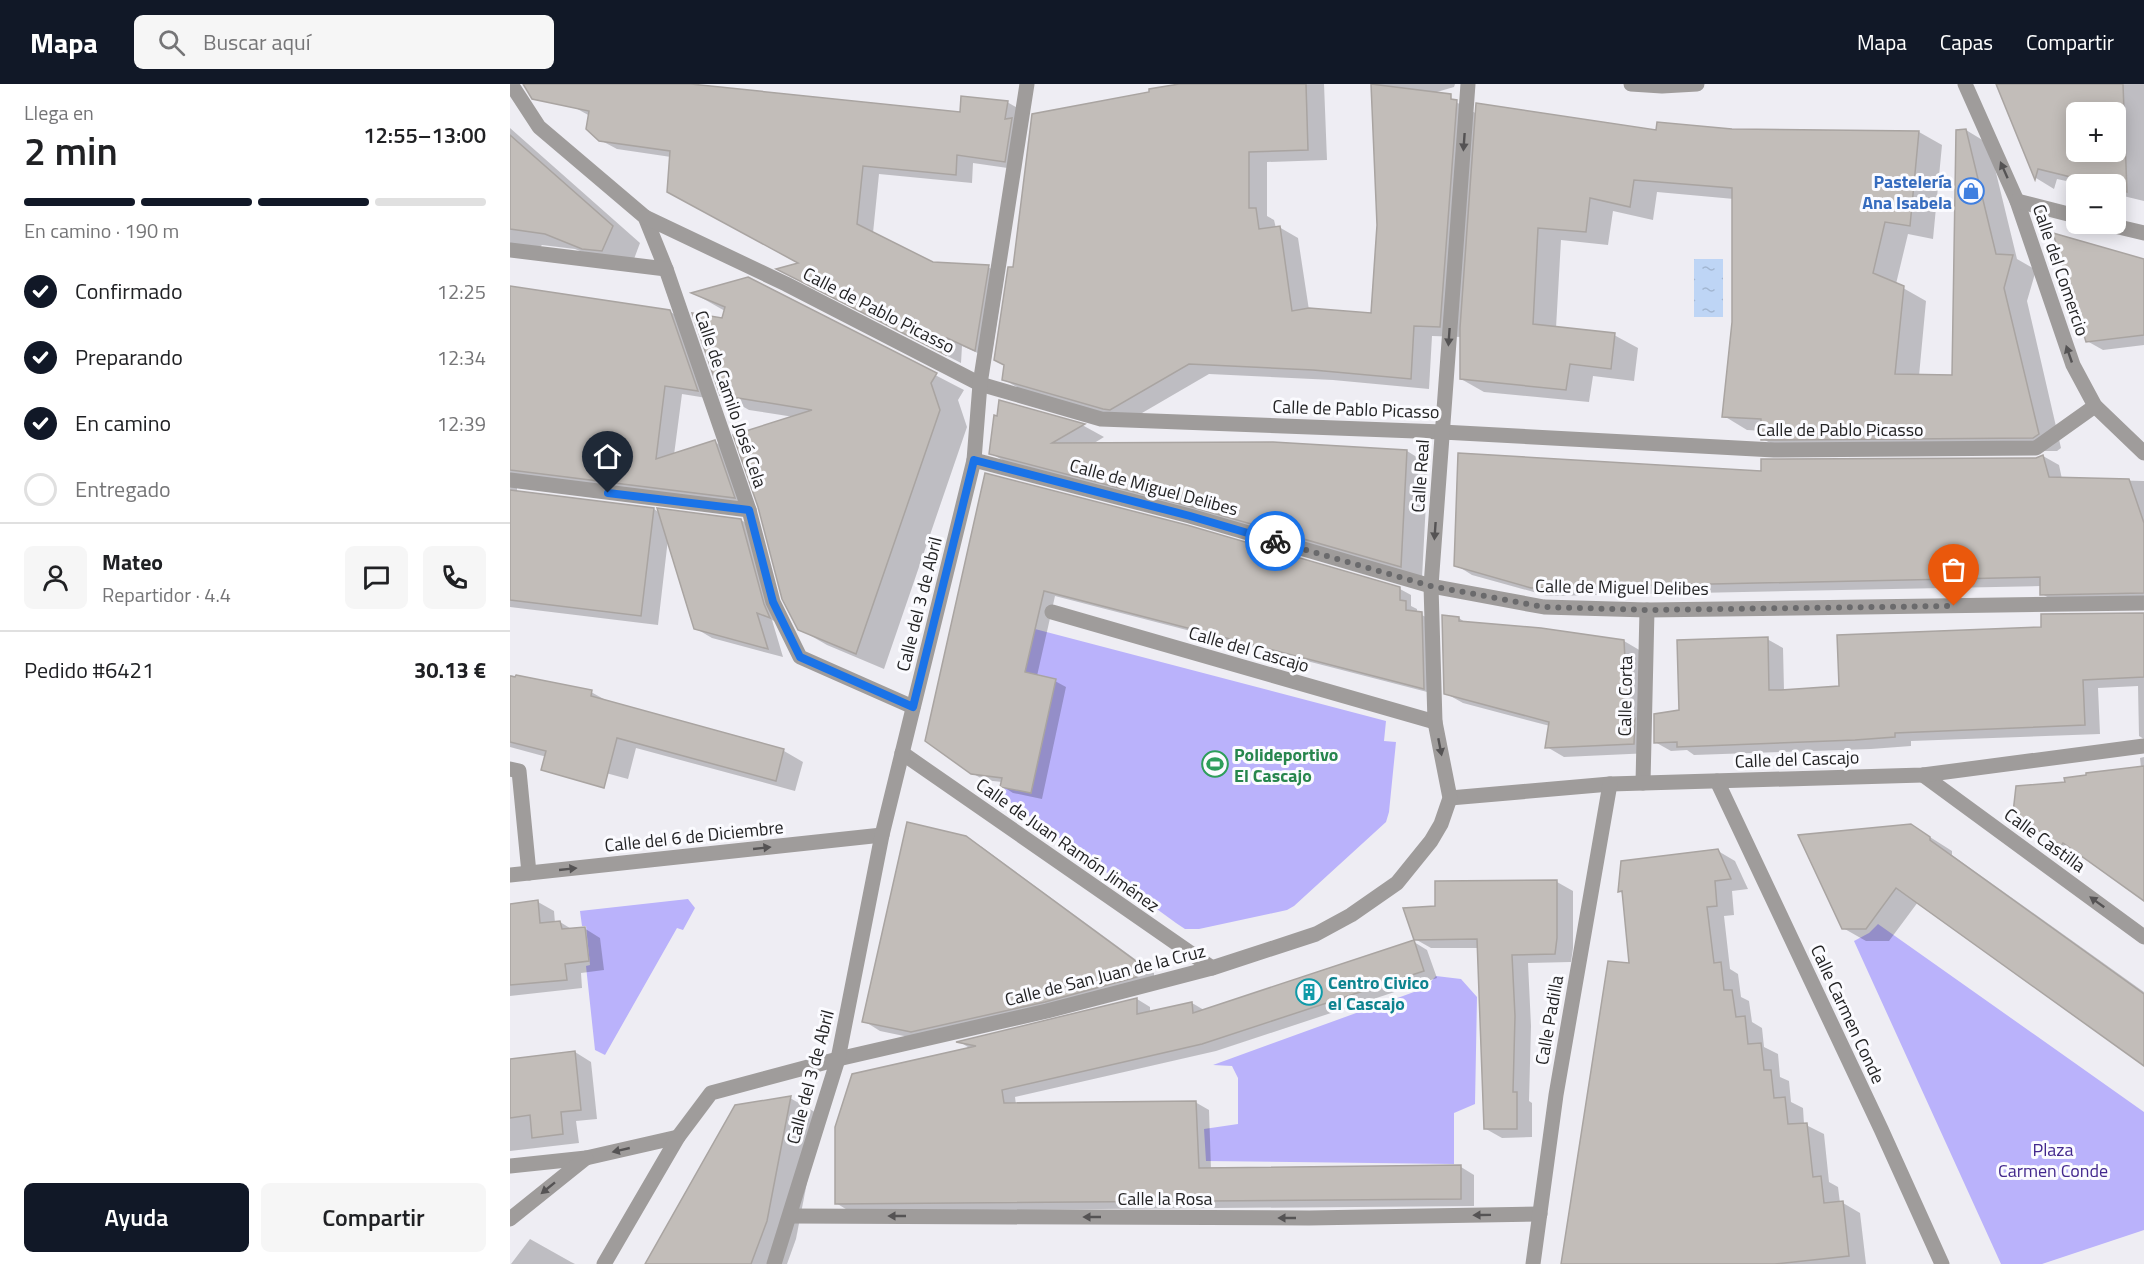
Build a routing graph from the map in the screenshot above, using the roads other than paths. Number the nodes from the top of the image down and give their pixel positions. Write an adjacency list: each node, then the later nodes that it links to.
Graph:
1 (511, 84): 9 (street, Calle de Camilo José Cela)
2 (1027, 84): 14 (street, Calle del 3 de Abril)
3 (1468, 84): 16 (street, Calle Real, one-way to 16)
4 (1631, 84): 5 (street)
5 (1697, 84)
6 (1965, 84): 7 (street, Calle del Comercio, one-way to 6)
7 (2017, 201): 8 (street); 15 (street, Calle del Comercio, one-way to 7)
8 (2066, 213)
9 (645, 217): 13 (street, Calle de Camilo José Cela); 14 (street, Calle de Pablo Picasso)
10 (2126, 229): 11 (street)
11 (2144, 233)
12 (510, 250): 13 (street)
13 (666, 269): 20 (street, Calle de Camilo José Cela)
14 (980, 384): 16 (street, Calle de Pablo Picasso); 18 (street, Calle del 3 de Abril)
15 (2096, 406): 16 (street, Calle de Pablo Picasso); 17 (street, Calle del Comercio)
16 (1442, 432): 21 (street, Calle Real, one-way to 21)
17 (2144, 453)
18 (974, 460): 21 (street, Calle de Miguel Delibes); 25 (street, Calle del 3 de Abril)
19 (510, 480): 20 (street)
20 (749, 510): 25 (street, Calle de Camilo José Cela)
21 (1431, 586): 23 (street, Calle de Miguel Delibes); 26 (street, Calle Real)
22 (2144, 603): 23 (street, Calle de Miguel Delibes)
23 (1647, 610): 32 (street, Calle Corta)
24 (1052, 612): 26 (street, Calle del Cascajo)
25 (913, 707): 28 (street, Calle del 3 de Abril)
26 (1435, 722): 34 (street, Calle Real, one-way to 34)
27 (2144, 746): 30 (street, Calle del Cascajo)
28 (902, 753): 35 (street, Calle del 3 de Abril); 39 (street, Calle de Juan Ramón Jiménez)
29 (510, 768): 36 (street)
30 (1923, 775): 31 (street, Calle del Cascajo); 38 (street, Calle Castilla, one-way to 30)
31 (1717, 781): 32 (street, Calle del Cascajo); 50 (street, Calle Carmen Conde)
32 (1643, 783): 33 (street, Calle del Cascajo)
33 (1610, 784): 34 (street, Calle del Cascajo); 44 (street, Calle Padilla)
34 (1450, 798): 39 (street, Calle de San Juan de la Cruz)
35 (882, 835): 36 (street, Calle del 6 de Diciembre, one-way to 35); 40 (street, Calle del 3 de Abril)
36 (529, 873): 37 (street, Calle del 6 de Diciembre)
37 (510, 875)
38 (2144, 937)
39 (1212, 968): 40 (street, Calle de San Juan de la Cruz)
40 (838, 1059): 41 (street, Calle de San Juan de la Cruz); 45 (street, Calle del 3 de Abril)
41 (678, 1137): 42 (street, one-way to 42); 47 (street)
42 (586, 1158): 43 (street); 46 (street, one-way to 46)
43 (510, 1166)
44 (1540, 1214): 45 (street, Calle la Rosa, one-way to 45); 49 (street, Calle Padilla)
45 (790, 1216): 48 (street, Calle del 3 de Abril)
46 (510, 1219)
47 (604, 1264)
48 (774, 1264)
49 (1533, 1264)
50 (1942, 1264)

